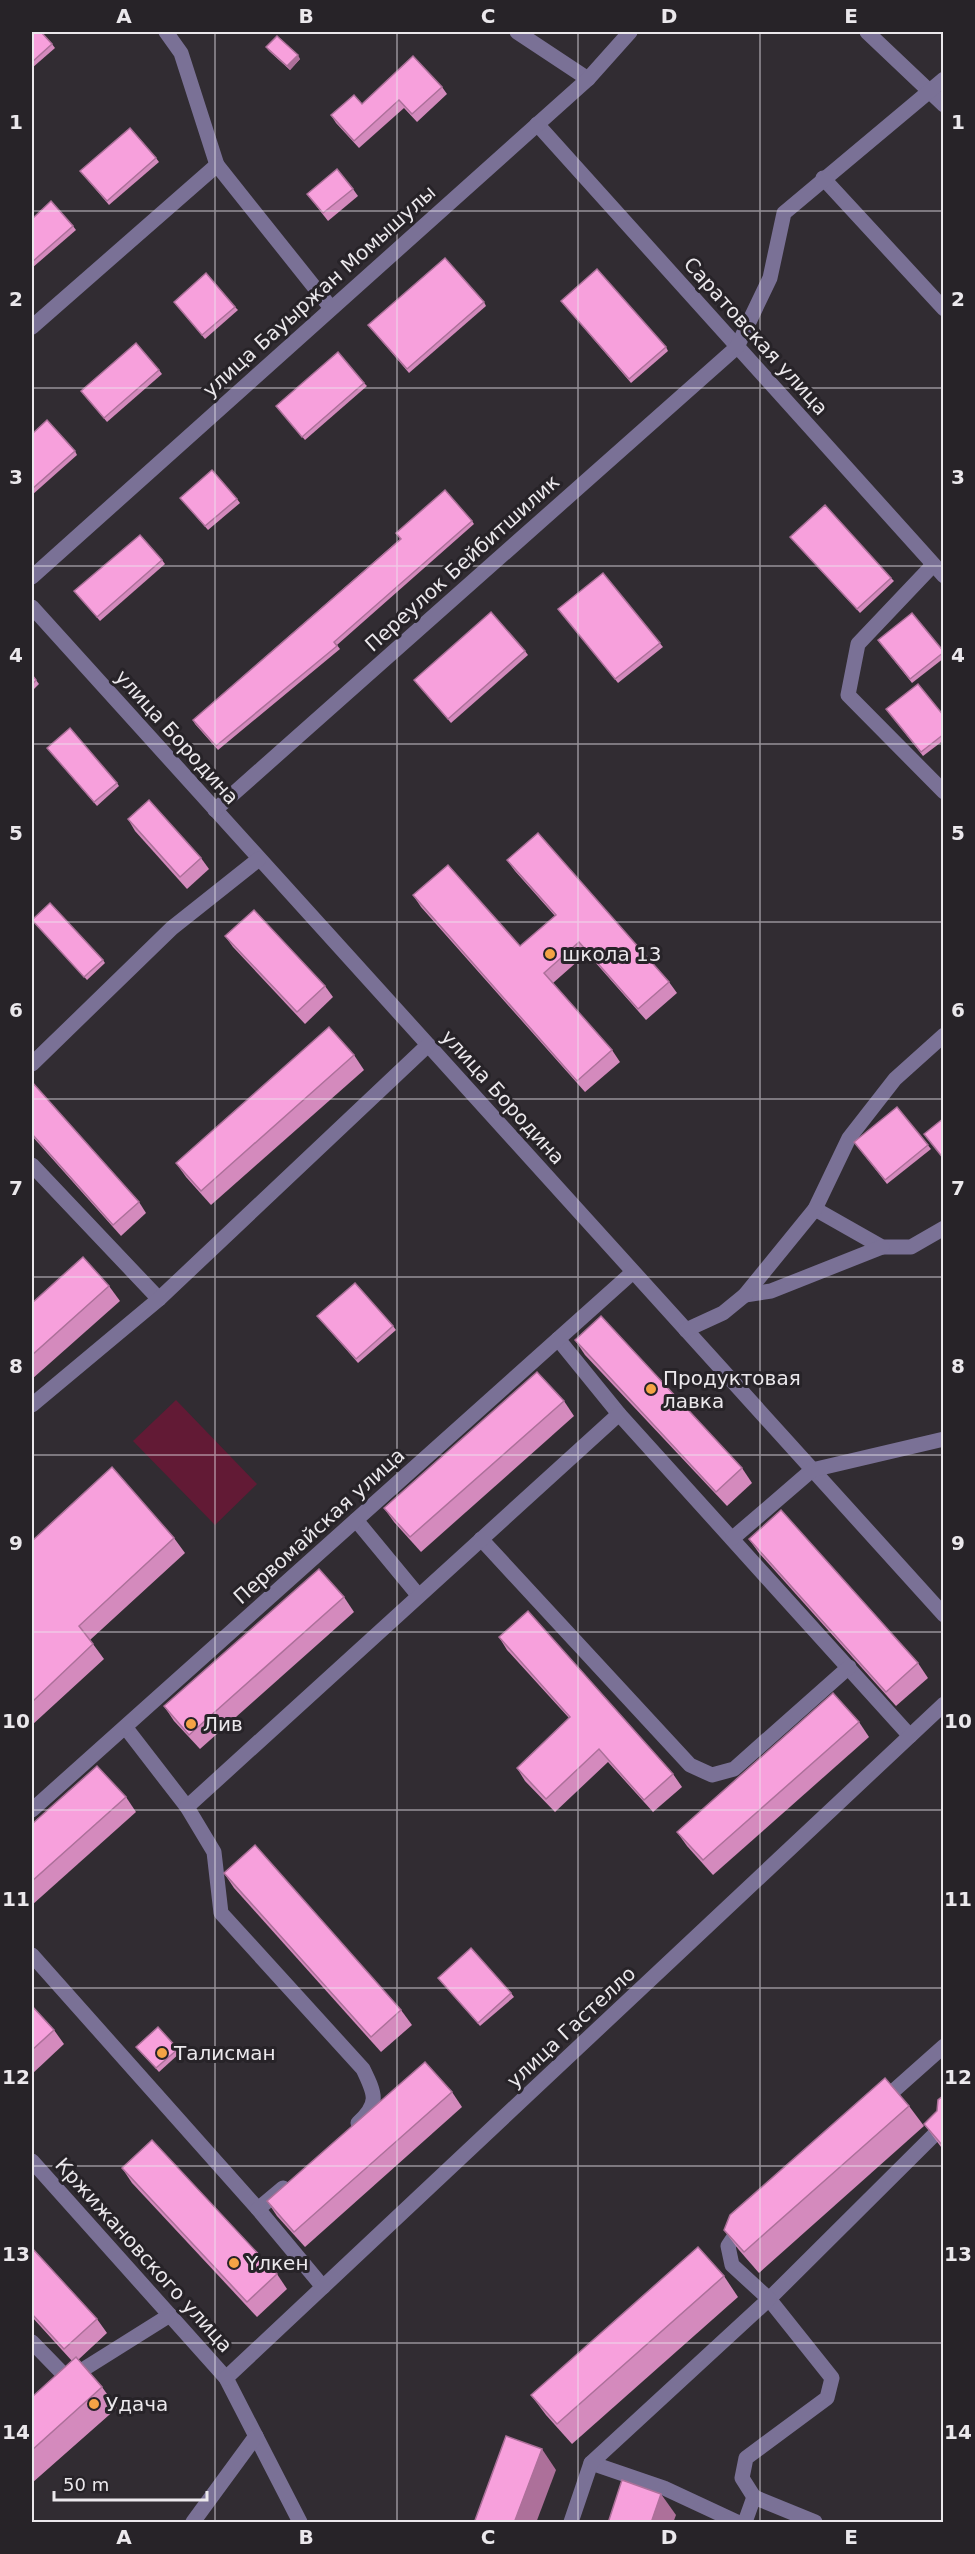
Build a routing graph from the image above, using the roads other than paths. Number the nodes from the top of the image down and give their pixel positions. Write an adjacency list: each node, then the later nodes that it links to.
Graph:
1 (166, 32): 10 (street)
2 (517, 32): 5 (street)
3 (630, 32): 5 (street, улица Бауыржан Момышулы)
4 (867, 32): 7 (street)
5 (588, 79): 9 (street, улица Бауыржан Момышулы)
6 (944, 79): 7 (street)
7 (930, 92): 8 (street); 11 (street)
8 (944, 105)
9 (537, 124): 12 (street, улица Бауыржан Момышулы); 15 (street, Саратовская улица)
10 (217, 165): 12 (street); 14 (street)
11 (823, 178): 13 (street); 15 (street)
12 (331, 309): 17 (street, улица Бауыржан Момышулы)
13 (944, 309)
14 (32, 327)
15 (737, 346): 16 (street, Саратовская улица); 20 (street, Переулок Бейбитшилик)
16 (938, 570): 19 (street)
17 (32, 577)
18 (32, 607): 20 (street, улица Бородина)
19 (944, 792)
20 (215, 810): 21 (street, улица Бородина)
21 (259, 859): 23 (street, улица Бородина); 24 (street)
22 (944, 1035): 26 (street)
23 (428, 1045): 29 (street, улица Бородина); 31 (street)
24 (32, 1064)
25 (32, 1165): 31 (street)
26 (815, 1209): 28 (street); 30 (street)
27 (944, 1228): 28 (street)
28 (882, 1247): 30 (street)
29 (633, 1272): 32 (street, улица Бородина); 33 (street, Первомайская улица)
30 (745, 1295): 32 (street)
31 (159, 1299): 34 (street)
32 (686, 1330): 37 (street, улица Бородина)
33 (558, 1339): 35 (street); 38 (street, Первомайская улица)
34 (32, 1405)
35 (619, 1414): 39 (street); 40 (street)
36 (944, 1439): 37 (street)
37 (812, 1470): 39 (street); 42 (street, улица Бородина)
38 (356, 1520): 41 (street); 45 (street, Первомайская улица)
39 (733, 1538): 43 (street)
40 (481, 1539): 41 (street); 43 (street)
41 (418, 1595): 47 (street)
42 (944, 1615)
43 (849, 1667): 46 (street)
44 (944, 1704): 46 (street, улица Гастелло)
45 (126, 1728): 47 (street); 48 (street, Первомайская улица)
46 (910, 1736): 58 (street, улица Гастелло)
47 (187, 1807): 53 (street)
48 (32, 1810)
49 (32, 1955): 56 (street)
50 (944, 2046): 51 (street)
51 (866, 2115)
52 (944, 2125): 59 (street)
53 (344, 2136)
54 (32, 2161): 60 (street, Кржижановского улица)
55 (292, 2182): 56 (street)
56 (258, 2209): 58 (street)
57 (755, 2214): 59 (street)
58 (323, 2287): 62 (street, улица Гастелло)
59 (769, 2299): 64 (street); 67 (street)
60 (170, 2315): 61 (street); 62 (street, Кржижановского улица)
61 (32, 2342)
62 (226, 2378): 63 (street, Кржижановского улица)
63 (256, 2436): 68 (street); 69 (street, Кржижановского улица)
64 (591, 2463): 65 (street); 70 (street)
65 (631, 2477): 66 (street); 71 (street)
66 (624, 2495)
67 (754, 2497): 72 (street); 73 (street)
68 (194, 2523)
69 (300, 2523)
70 (572, 2523)
71 (737, 2523)
72 (745, 2523)
73 (815, 2523)

